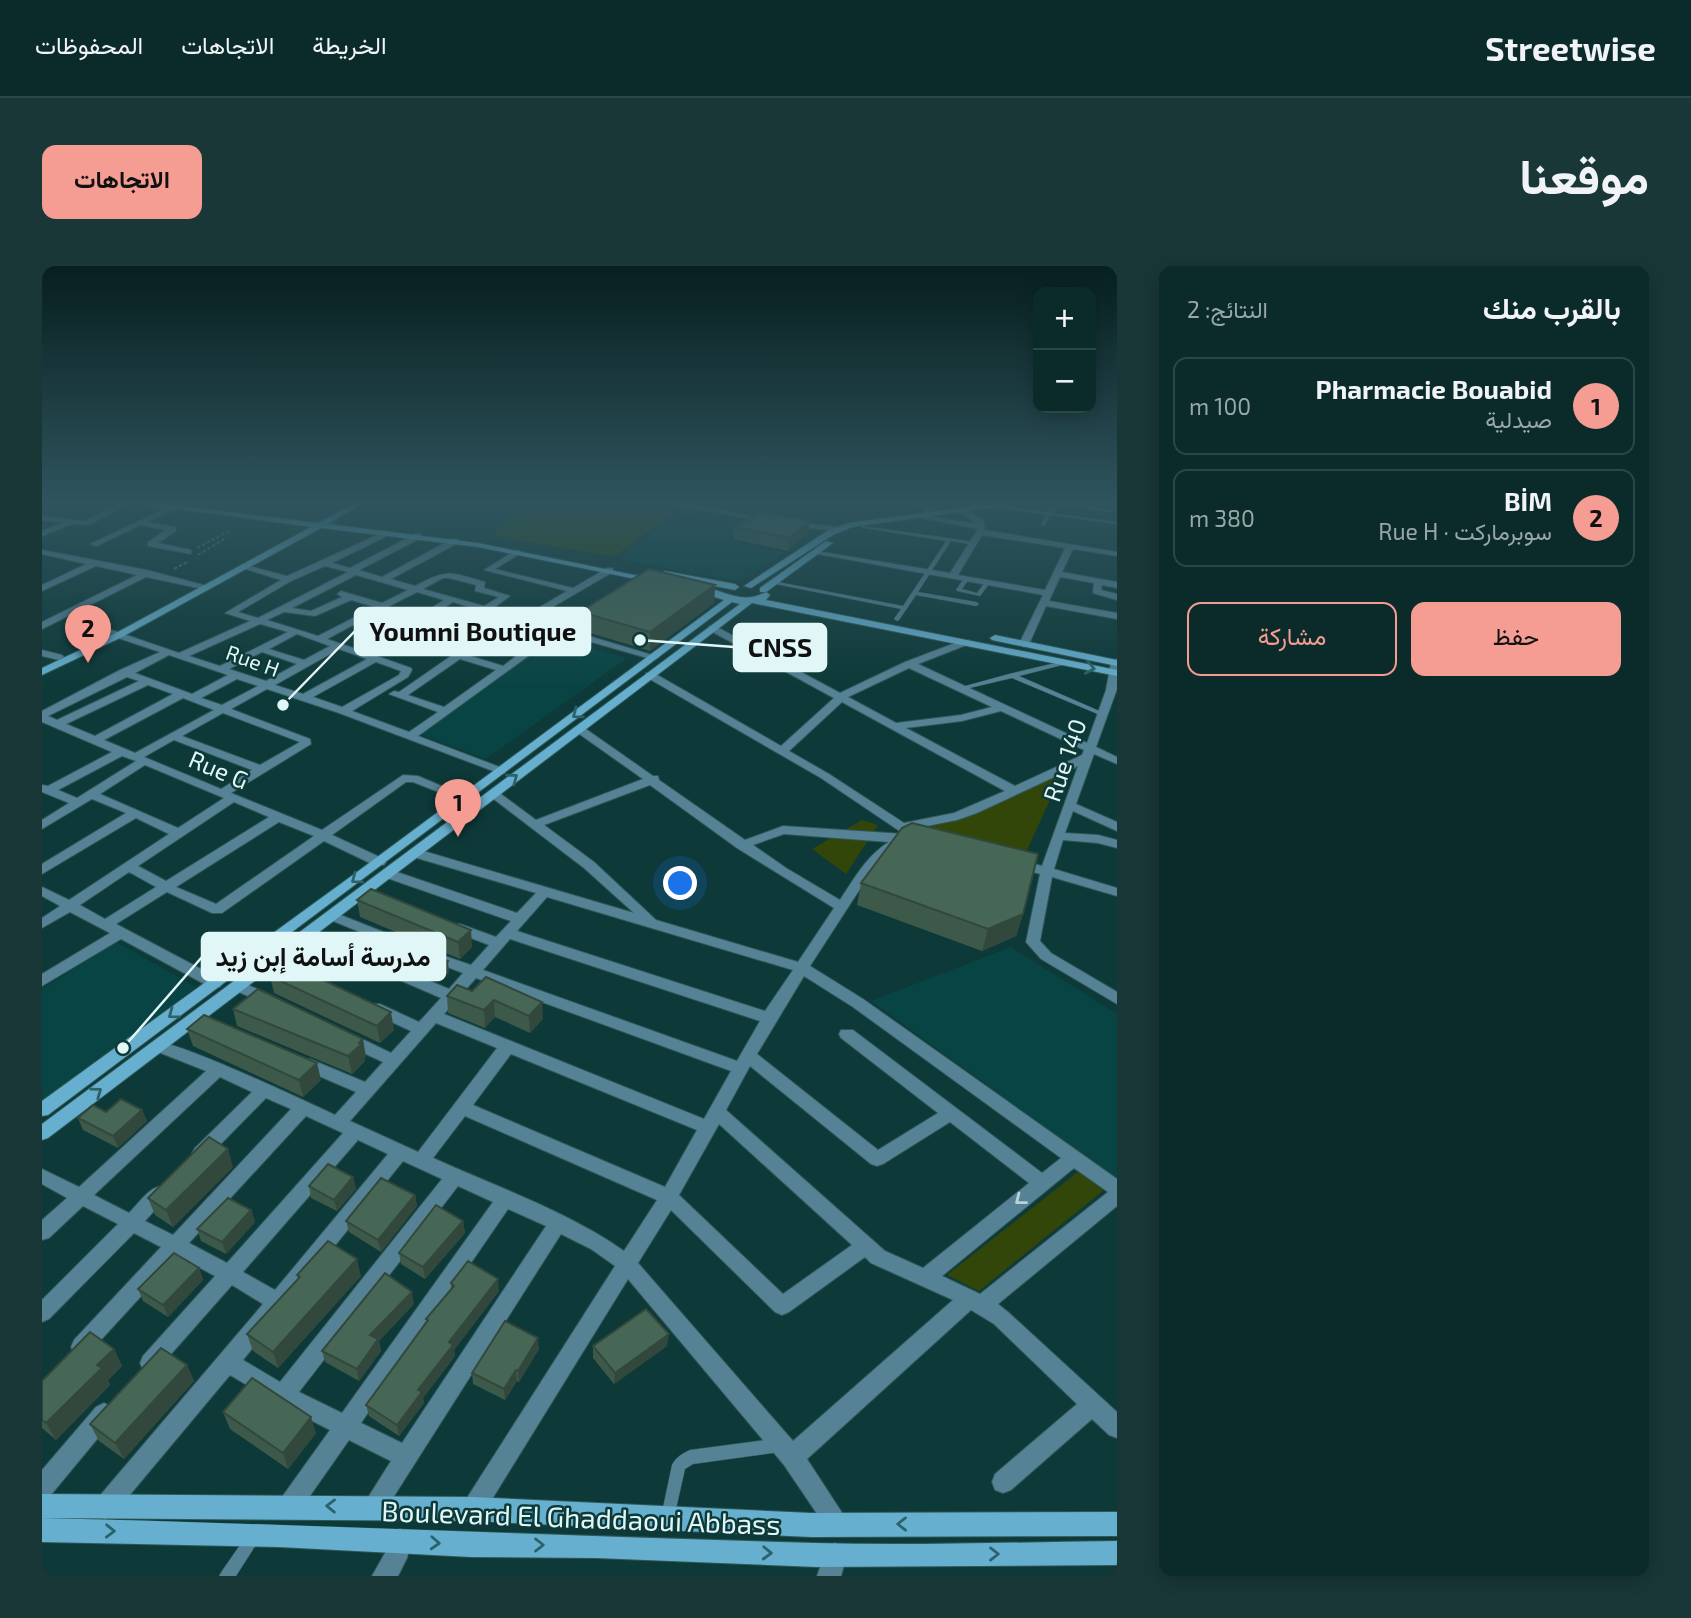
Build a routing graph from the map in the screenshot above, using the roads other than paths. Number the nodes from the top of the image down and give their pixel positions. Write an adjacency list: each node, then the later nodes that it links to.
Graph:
1 (89, 565): 39 (street)
2 (105, 565): 21 (street)
3 (231, 565): 34 (street)
4 (319, 565): 27 (street)
5 (331, 565): 20 (street)
6 (366, 565): 20 (street)
7 (410, 565): 30 (street)
8 (496, 565): 23 (street)
9 (585, 565): 19 (street)
10 (603, 565): 45 (street)
11 (784, 565): 38 (street)
12 (799, 565): 32 (street)
13 (885, 565): 22 (street)
14 (934, 565): 22 (lane)
15 (959, 565): 26 (street)
16 (1062, 565): 24 (street)
17 (245, 566): 27 (street); 40 (street)
18 (463, 568): 25 (street)
19 (610, 570): 28 (street); 43 (street)
20 (353, 572): 30 (street); 41 (street)
21 (147, 573): 34 (street); 63 (street)
22 (929, 573): 26 (street); 44 (lane)
23 (502, 574): 35 (street); 43 (street)
24 (1058, 574): 31 (street); 49 (street)
25 (449, 575): 35 (street); 42 (street)
26 (951, 577): 29 (street)
27 (288, 579): 60 (street)
28 (648, 579): 37 (street); 45 (street)
29 (966, 579): 33 (street); 33 (lane)
30 (383, 580): 42 (street)
31 (1099, 582): 36 (street); 46 (street)
32 (773, 583): 48 (street); 54 (lane)
33 (986, 583): 49 (street)
34 (196, 584): 40 (street); 68 (street)
35 (482, 584): 55 (street)
36 (1117, 585)
37 (636, 586)
38 (748, 586): 45 (street); 48 (street)
39 (42, 587)
40 (207, 587): 68 (street)
41 (322, 589): 47 (street); 53 (street)
42 (416, 589): 50 (street); 52 (street)
43 (576, 591): 58 (street)
44 (915, 593): 51 (lane); 54 (lane)
45 (730, 594): 48 (street); 82 (street)
46 (1116, 595)
47 (349, 597): 52 (street); 53 (street)
48 (759, 597): 59 (street); 65 (street); 71 (street)
49 (1046, 598): 56 (street); 72 (street)
50 (452, 599): 55 (street); 57 (street)
51 (976, 604)
52 (383, 606): 61 (street)
53 (284, 608): 60 (street)
54 (904, 608): 59 (lane)
55 (489, 609): 58 (street); 64 (street)
56 (1117, 616)
57 (422, 617): 64 (street); 69 (street)
58 (526, 619): 66 (street)
59 (897, 620): 72 (street)
60 (259, 621): 67 (street); 78 (street)
61 (352, 622): 69 (street); 70 (street)
62 (578, 624): 66 (street)
63 (42, 626)
64 (461, 628): 75 (street)
65 (712, 628): 94 (street); 102 (street)
66 (563, 630): 75 (street); 82 (street)
67 (296, 631): 70 (street); 74 (street)
68 (114, 634): 76 (street, Rue H); 81 (street); 91 (street)
69 (395, 636): 79 (street); 80 (street)
70 (319, 639): 73 (street)
71 (966, 642): 84 (street); 87 (street)
72 (1024, 644): 88 (street)
73 (338, 646): 79 (street); 86 (street)
74 (261, 649): 86 (street); 90 (street)
75 (531, 649): 89 (street)
76 (170, 651): 78 (street, Rue H); 92 (street)
77 (42, 653): 81 (street)
78 (183, 655): 90 (street, Rue H)
79 (363, 655): 83 (street)
80 (459, 656): 89 (street); 101 (street)
81 (59, 657): 85 (street)
82 (654, 657): 122 (street, one-way to 122)
83 (375, 659): 99 (street); 103 (street)
84 (1064, 663): 88 (street, one-way to 88); 95 (lane)
85 (42, 664)
86 (304, 664): 97 (street)
87 (909, 664): 98 (street); 102 (street)
88 (1116, 668): 108 (street, Rue 140)
89 (503, 669): 107 (street)
90 (222, 670): 93 (street, Rue H)
91 (42, 672)
92 (124, 672): 96 (street); 109 (street)
93 (236, 675): 97 (street, Rue H); 100 (street)
94 (650, 675): 112 (street); 117 (street)
95 (1011, 675): 98 (lane); 108 (lane)
96 (148, 681): 100 (street); 110 (street)
97 (265, 685): 103 (street, Rue H); 105 (street)
98 (961, 688): 104 (street)
99 (379, 689): 101 (street); 106 (street)
100 (188, 696): 105 (street); 115 (street)
101 (400, 696): 107 (street)
102 (841, 697): 111 (street); 117 (street)
103 (304, 698): 106 (street, Rue H)
104 (1002, 707): 111 (street); 118 (street)
105 (222, 709): 113 (street); 121 (street)
106 (343, 711): 114 (street, Rue H)
107 (446, 711): 114 (street)
108 (1102, 715): 118 (street, Rue 140)
109 (42, 716): 110 (street, Rue G)
110 (58, 724): 115 (street, Rue G)
111 (894, 726): 125 (street)
112 (579, 729): 123 (street); 126 (street, one-way to 112)
113 (173, 736): 119 (street); 121 (street)
114 (411, 736): 122 (street, Rue H)
115 (96, 740): 116 (street, Rue G)
116 (122, 751): 119 (street, Rue G); 124 (street)
117 (782, 751): 138 (street)
118 (1089, 752): 120 (street); 125 (street); 131 (street, Rue 140)
119 (140, 759): 127 (street); 128 (street, Rue G)
120 (1117, 761)
121 (262, 770): 128 (street)
122 (501, 771): 129 (street)
123 (654, 779): 134 (street); 142 (street)
124 (45, 789): 130 (street)
125 (1013, 790): 138 (street)
126 (493, 793): 134 (street); 143 (street)
127 (92, 795): 130 (street); 132 (street)
128 (227, 796): 133 (street, Rue G); 137 (street)
129 (464, 798): 139 (street); 145 (street)
130 (79, 803): 135 (street)
131 (1071, 806): 136 (street); 140 (street, Rue 140)
132 (136, 813): 137 (street); 147 (street)
133 (278, 817): 139 (street, Rue G); 150 (street)
134 (536, 824): 160 (street)
135 (42, 825)
136 (1117, 827)
137 (177, 833): 146 (street)
138 (910, 834): 142 (street); 155 (street)
139 (321, 835): 145 (street, Rue G); 150 (street)
140 (1059, 836): 141 (street); 148 (street, Rue 140)
141 (1117, 844)
142 (743, 845): 155 (street)
143 (415, 853): 149 (street); 152 (street)
144 (997, 857): 148 (street)
145 (379, 862): 168 (street, one-way to 168)
146 (128, 866): 150 (street); 154 (street)
147 (42, 870)
148 (1046, 871): 153 (street); 171 (street, Rue 140)
149 (388, 874): 156 (street); 157 (street)
150 (166, 887): 161 (street)
151 (42, 891): 154 (street)
152 (545, 891): 157 (street); 160 (street)
153 (1117, 892)
154 (71, 906): 159 (street); 161 (street)
155 (842, 907): 165 (street)
156 (333, 916): 163 (street); 166 (street)
157 (520, 919): 164 (street)
158 (437, 920): 164 (street)
159 (42, 924)
160 (652, 924): 165 (street)
161 (105, 925): 162 (street)
162 (120, 933): 167 (street); 168 (street)
163 (308, 935): 169 (street); 170 (street)
164 (504, 938): 166 (street); 175 (street)
165 (802, 968): 175 (street); 195 (street)
166 (473, 973): 170 (street); 183 (street)
167 (42, 981)
168 (215, 983): 189 (street, one-way to 189)
169 (239, 986): 173 (street); 179 (street)
170 (451, 996): 174 (street)
171 (1115, 996)
172 (359, 1001): 176 (street)
173 (286, 1009)
174 (433, 1016): 176 (street); 180 (street)
175 (769, 1018): 183 (street)
176 (421, 1029): 182 (street)
177 (333, 1032): 182 (street)
178 (847, 1034): 190 (street)
179 (159, 1046): 184 (street); 193 (street, one-way to 179)
180 (507, 1047): 188 (street); 191 (street)
181 (294, 1059): 186 (street)
182 (393, 1060): 186 (street)
183 (744, 1061): 190 (street); 191 (street)
184 (218, 1069): 185 (street); 201 (street)
185 (264, 1090): 187 (street); 204 (street)
186 (367, 1090): 192 (street)
187 (303, 1108): 192 (street); 207 (street)
188 (463, 1108): 196 (street); 202 (street)
189 (42, 1110)
190 (949, 1114): 199 (street)
191 (711, 1119): 202 (street); 208 (street)
192 (346, 1127): 194 (street); 210 (street)
193 (42, 1133)
194 (400, 1152): 196 (street); 212 (street)
195 (1074, 1158): 199 (street); 200 (street)
196 (421, 1161): 198 (street)
197 (42, 1176): 201 (street)
198 (453, 1177): 203 (street); 218 (street)
199 (1042, 1183): 211 (street, one-way to 211)
200 (1117, 1192): 213 (street)
201 (82, 1195): 204 (street); 206 (street)
202 (669, 1197): 208 (street); 209 (street)
203 (504, 1200): 205 (street); 221 (street)
204 (132, 1223): 207 (street); 214 (street)
205 (558, 1223): 209 (street); 224 (street)
206 (42, 1232)
207 (175, 1246): 210 (street); 215 (street)
208 (865, 1247): 211 (street)
209 (626, 1263): 223 (street); 231 (street)
210 (230, 1274): 212 (street); 217 (street)
211 (925, 1278): 213 (street)
212 (278, 1302): 216 (street)
213 (976, 1302): 220 (street); 223 (street)
214 (42, 1313)
215 (71, 1359)
216 (228, 1362): 218 (street); 229 (street)
217 (141, 1373)
218 (283, 1395): 221 (street)
219 (115, 1403): 226 (street)
220 (1093, 1404): 222 (street); 225 (street)
221 (347, 1426): 224 (street); 228 (street)
222 (1117, 1427)
223 (787, 1451): 232 (lane); 234 (street)
224 (407, 1457): 230 (street)
225 (1003, 1482)
226 (42, 1488)
227 (42, 1506): 229 (street, Boulevard El Ghaddaoui Abbass)
228 (290, 1506): 229 (street, Boulevard El Ghaddaoui Abbass); 230 (street, Boulevard El Ghaddaoui Abbass, one-way to 228)
229 (105, 1507)
230 (374, 1507): 231 (street, Boulevard El Ghaddaoui Abbass)
231 (473, 1508): 232 (street, Boulevard El Ghaddaoui Abbass)
232 (667, 1519): 234 (street, Boulevard El Ghaddaoui Abbass)
233 (1117, 1524): 234 (street, Boulevard El Ghaddaoui Abbass, one-way to 234)
234 (838, 1525)
235 (42, 1530): 236 (street, Boulevard El Ghaddaoui Abbass, one-way to 236)
236 (256, 1535): 237 (street, Boulevard El Ghaddaoui Abbass); 240 (lane)
237 (400, 1541): 239 (street, Boulevard El Ghaddaoui Abbass, one-way to 239); 241 (street)
238 (1117, 1553): 239 (street, Boulevard El Ghaddaoui Abbass, one-way to 238)
239 (832, 1565)
240 (227, 1576)
241 (384, 1576)

